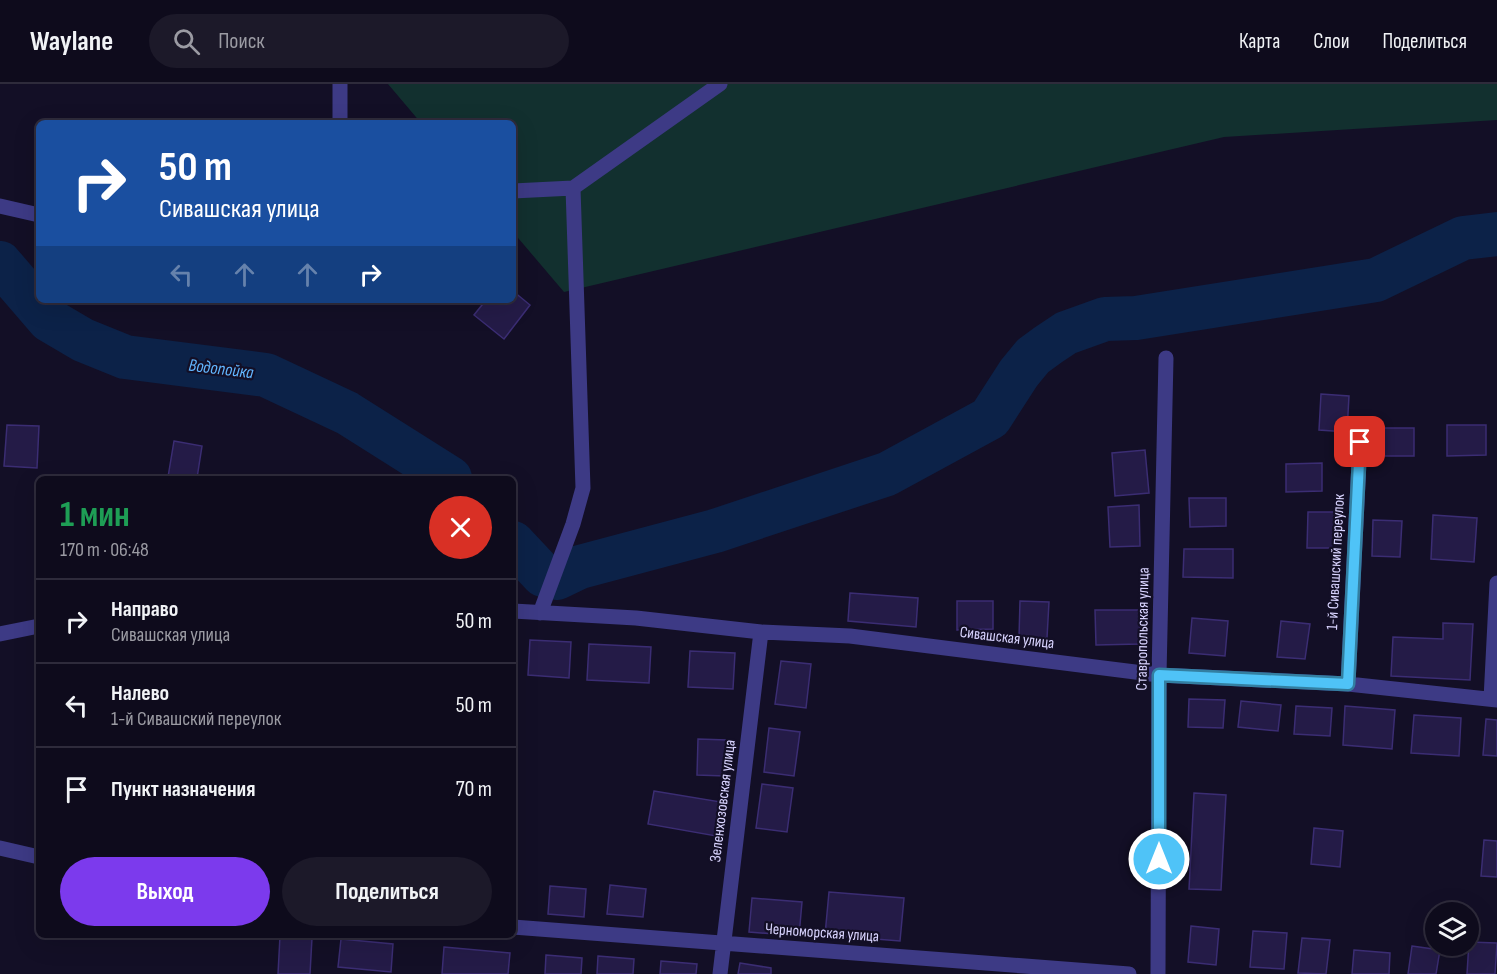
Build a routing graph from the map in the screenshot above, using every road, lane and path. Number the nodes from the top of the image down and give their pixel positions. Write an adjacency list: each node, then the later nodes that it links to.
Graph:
1 (340, 84): 3 (street)
2 (720, 84): 4 (street)
3 (340, 120)
4 (573, 188): 5 (street); 12 (street)
5 (516, 191)
6 (0, 206): 7 (street)
7 (36, 214)
8 (1166, 358): 16 (street, Ставропольская улица)
9 (1360, 442): 17 (street, 1-й Сивашский переулок)
10 (1497, 583): 18 (street)
11 (516, 611): 12 (street, Сивашская улица)
12 (540, 613): 14 (street, Сивашская улица)
13 (36, 627): 15 (street)
14 (761, 632): 16 (street, Сивашская улица); 22 (street, Зеленхозовская улица)
15 (0, 634)
16 (1159, 675): 17 (street, Сивашская улица); 25 (street, Ставропольская улица)
17 (1348, 684): 18 (street, Сивашская улица)
18 (1494, 699)
19 (0, 848): 20 (street)
20 (36, 855)
21 (516, 927): 22 (street, Черноморская улица)
22 (724, 943): 23 (street, Зеленхозовская улица); 24 (street, Черноморская улица)
23 (720, 974)
24 (1129, 974)
25 (1158, 974)

